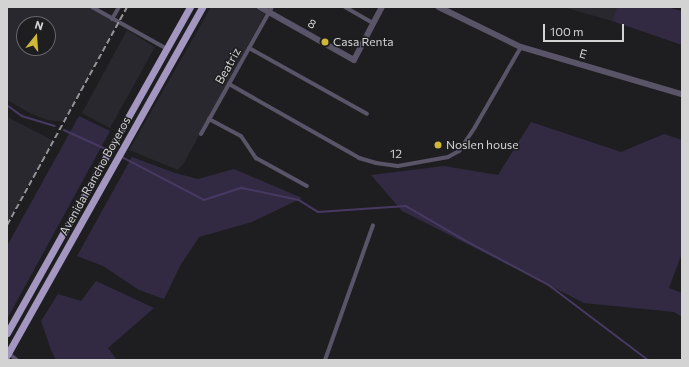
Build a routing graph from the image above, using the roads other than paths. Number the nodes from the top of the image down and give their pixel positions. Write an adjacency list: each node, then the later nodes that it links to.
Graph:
1 (92, 7): 10 (street)
2 (119, 7): 10 (street)
3 (190, 7): 14 (highway, Avenida Rancho Boyeros)
4 (202, 7): 23 (highway, Avenida Rancho Boyeros)
5 (260, 7): 9 (street, 8)
6 (345, 7): 11 (street)
7 (382, 7): 11 (street)
8 (438, 7): 12 (street, E)
9 (270, 10): 11 (street, 8); 13 (street, Beatriz)
10 (112, 19): 14 (street)
11 (373, 24)
12 (521, 47): 15 (street, 12); 16 (street, E)
13 (249, 48): 15 (street, Beatriz); 17 (street)
14 (167, 49): 22 (highway, Avenida Rancho Boyeros)
15 (229, 84): 18 (street, Beatriz)
16 (682, 94)
17 (367, 114)
18 (210, 119): 19 (street, Beatriz); 20 (street)
19 (201, 134)
20 (307, 186)
21 (373, 225): 25 (street)
22 (7, 333)
23 (8, 354): 24 (street)
24 (17, 360)
25 (325, 360)

